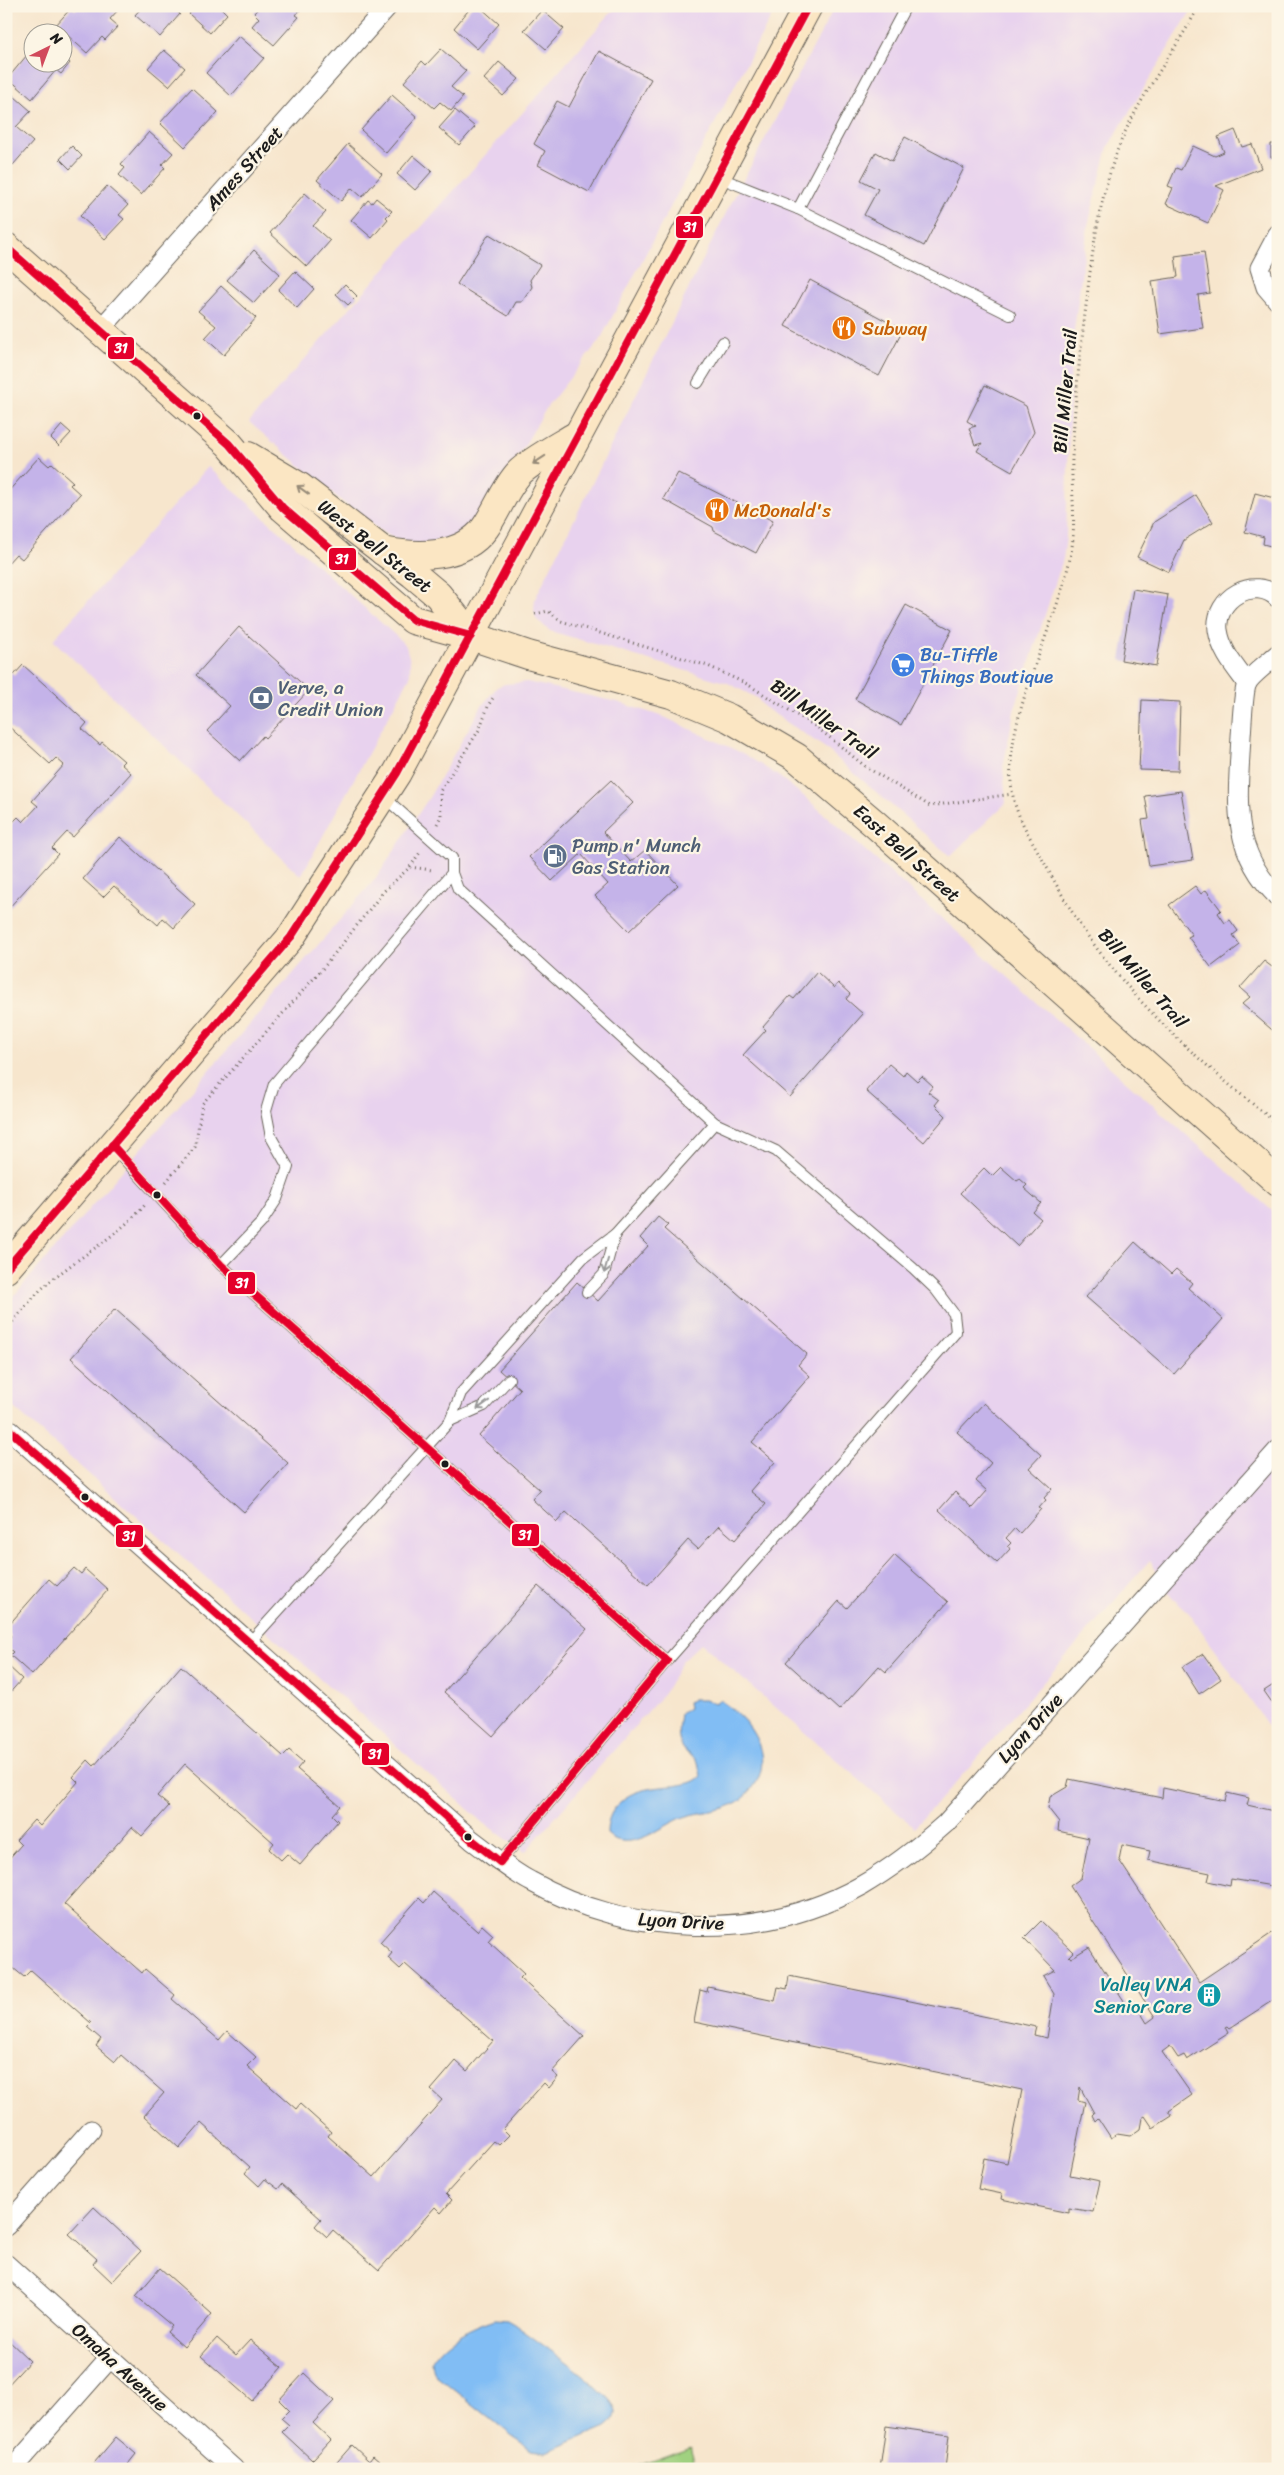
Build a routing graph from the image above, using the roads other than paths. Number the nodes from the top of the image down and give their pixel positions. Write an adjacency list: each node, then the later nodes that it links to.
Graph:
1 (388, 6): 10 (street, Ames Street)
2 (808, 6): 4 (main road)
3 (906, 6): 5 (lane)
4 (717, 177): 5 (lane); 13 (main road)
5 (798, 209): 9 (lane)
6 (1278, 234): 8 (street)
7 (6, 247): 10 (main road, West Bell Street)
8 (1278, 301)
9 (1010, 315)
10 (100, 330): 14 (main road, West Bell Street)
11 (723, 342): 12 (lane)
12 (698, 383)
13 (580, 433): 15 (main road, one-way to 15); 17 (main road)
14 (229, 444): 15 (main road, West Bell Street, one-way to 14); 17 (main road, West Bell Street)
15 (383, 551): 17 (main road, West Bell Street)
16 (1278, 598): 19 (street)
17 (472, 636): 20 (main road); 25 (main road, East Bell Street)
18 (1278, 654): 19 (street)
19 (1247, 683): 22 (street)
20 (383, 795): 21 (lane); 24 (main road)
21 (452, 873): 23 (lane); 27 (lane)
22 (1278, 898)
23 (715, 1123): 26 (lane); 36 (lane)
24 (112, 1145): 27 (lane); 28 (main road)
25 (1278, 1182)
26 (615, 1234): 29 (lane, one-way to 29); 31 (lane)
27 (221, 1265): 33 (lane)
28 (6, 1269)
29 (588, 1292)
30 (509, 1379): 31 (lane, one-way to 31)
31 (450, 1420): 33 (lane)
32 (6, 1427): 35 (street, Lyon Drive)
33 (425, 1448): 35 (lane); 36 (lane)
34 (1278, 1450): 37 (street, Lyon Drive)
35 (250, 1642): 37 (street, Lyon Drive)
36 (667, 1660): 37 (lane)
37 (500, 1862)
38 (91, 2130): 39 (street)
39 (6, 2226)
40 (6, 2264): 41 (street, Omaha Avenue)
41 (110, 2358): 42 (street); 43 (street, Omaha Avenue)
42 (12, 2469)
43 (234, 2469)

